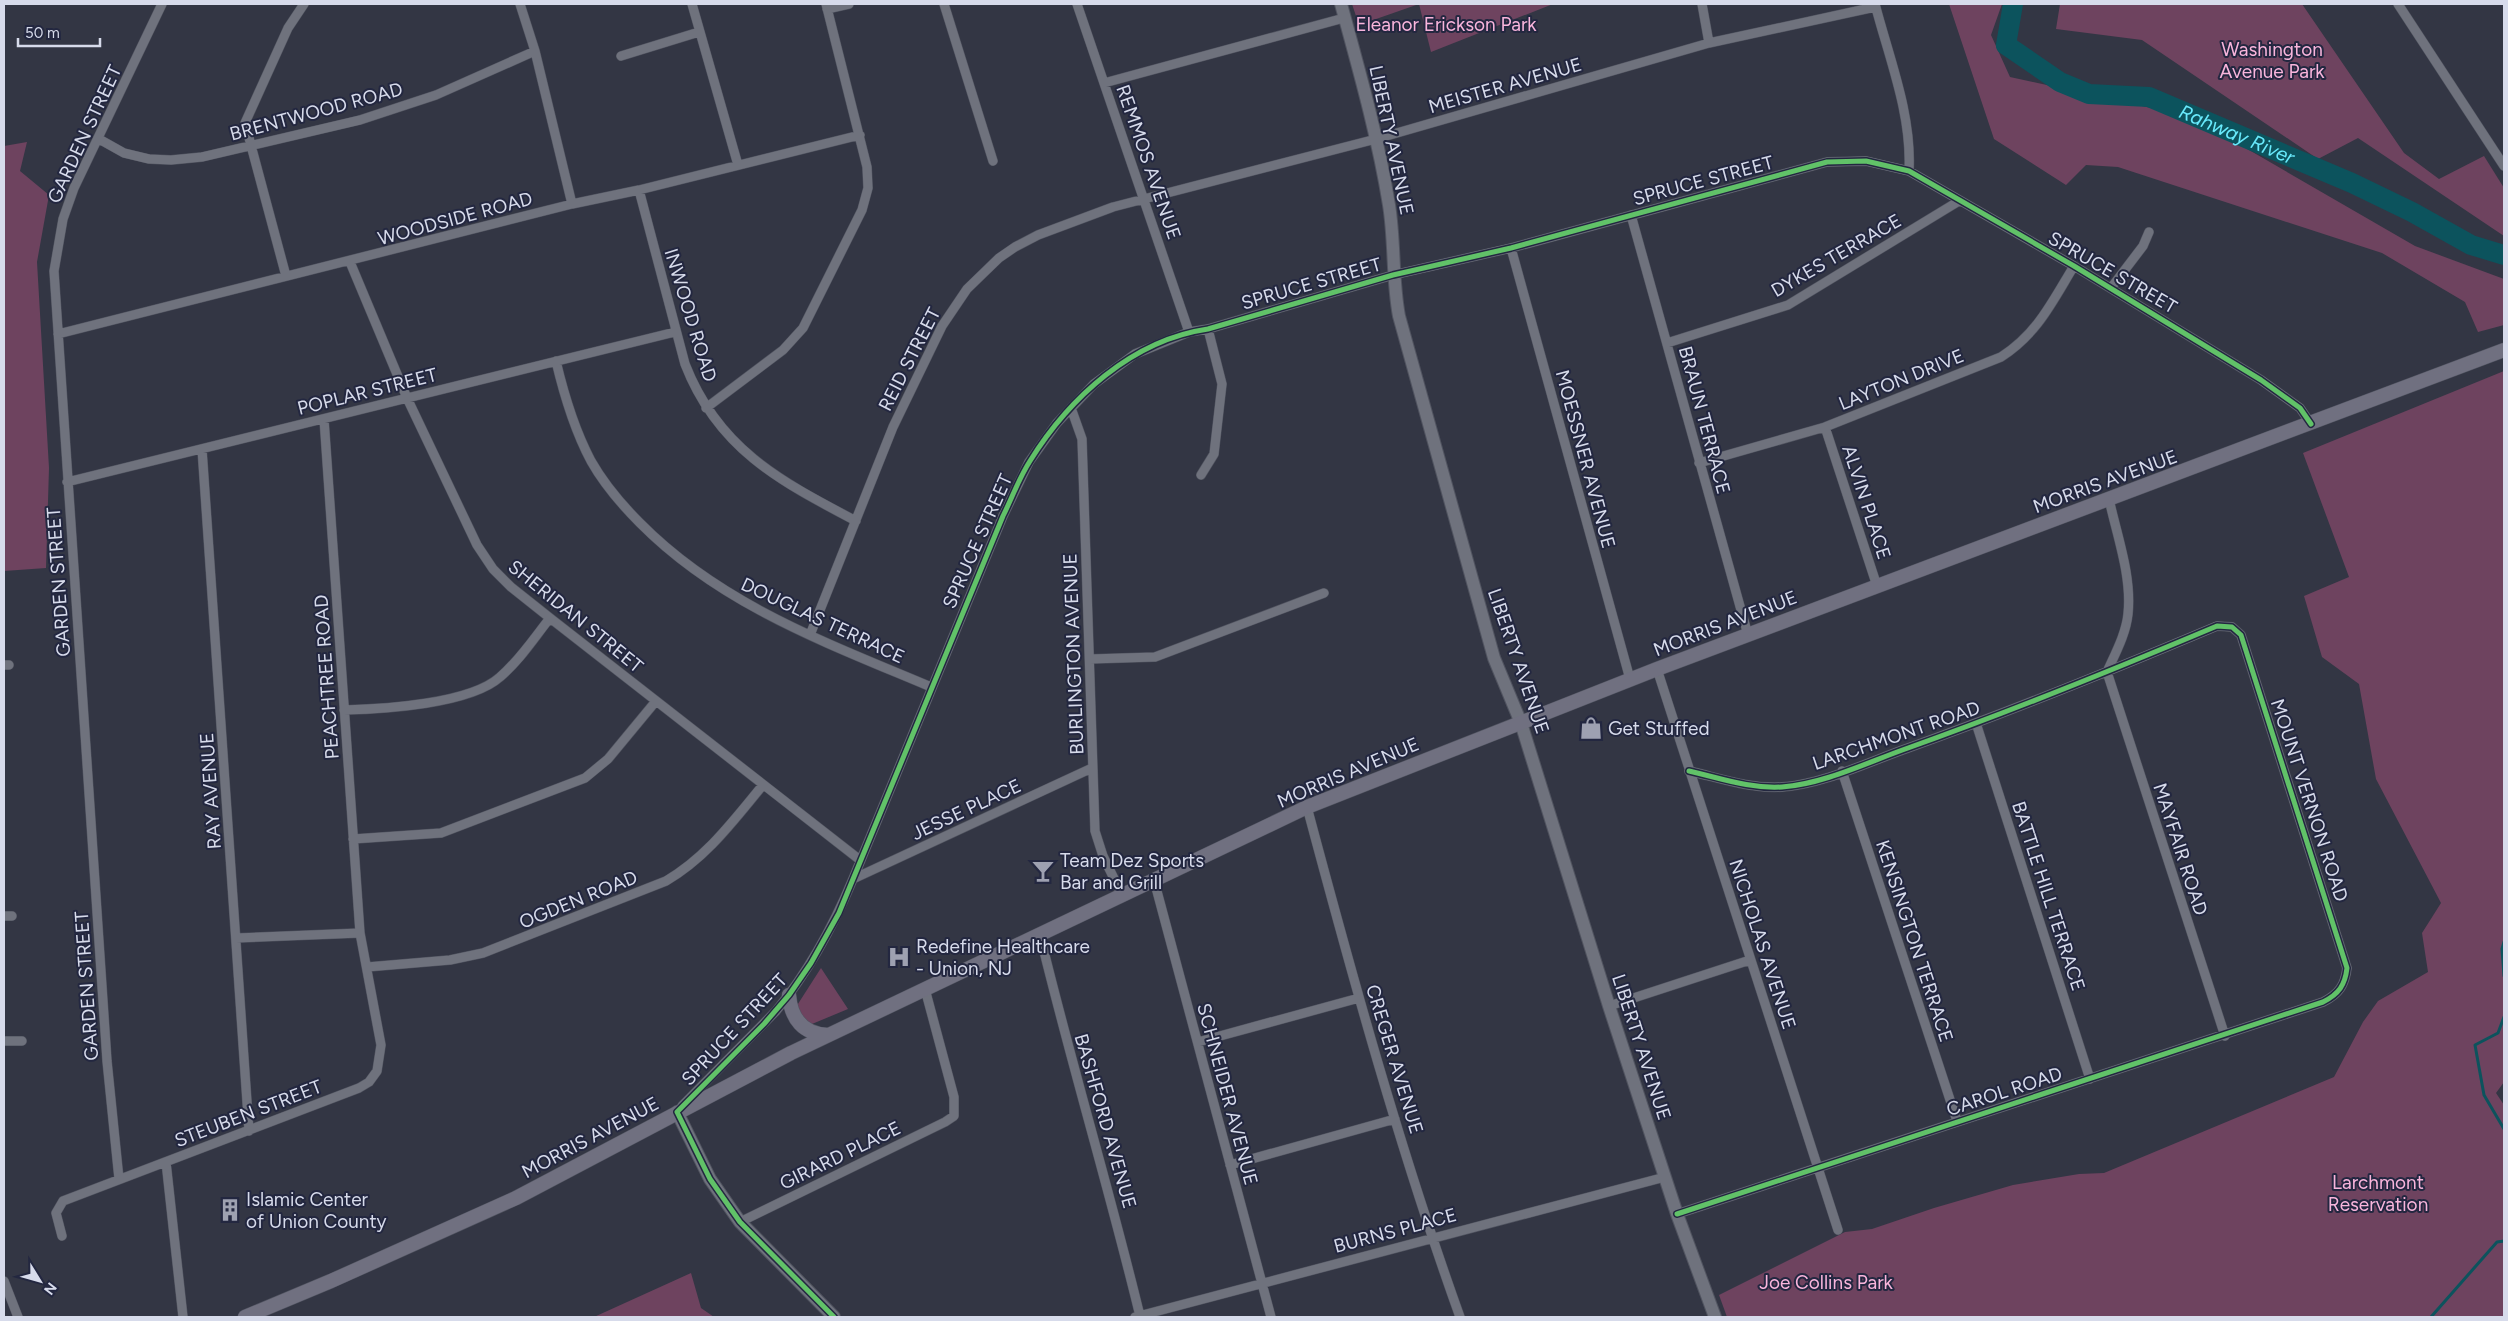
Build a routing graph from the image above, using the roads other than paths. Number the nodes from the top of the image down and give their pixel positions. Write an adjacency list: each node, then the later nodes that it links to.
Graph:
1 (162, 4): 20 (street, GARDEN STREET)
2 (304, 4): 22 (street)
3 (520, 4): 16 (street)
4 (692, 4): 14 (street)
5 (849, 4): 12 (street)
6 (944, 4): 23 (street)
7 (1077, 4): 18 (street, REMMOS AVENUE)
8 (1341, 4): 13 (street, LIBERTY AVENUE)
9 (1702, 4): 15 (street)
10 (2398, 4): 25 (street)
11 (1875, 5): 15 (street, MEISTER AVENUE); 26 (street)
12 (826, 7): 19 (street)
13 (1344, 18): 18 (street); 21 (street, LIBERTY AVENUE)
14 (699, 32): 17 (street); 24 (street)
15 (1709, 43): 21 (street, MEISTER AVENUE)
16 (535, 51): 22 (street, BRENTWOOD ROAD); 30 (street)
17 (621, 56)
18 (1104, 83): 28 (street, REMMOS AVENUE)
19 (860, 135): 24 (street, WOODSIDE ROAD); 47 (street)
20 (99, 139): 22 (street, BRENTWOOD ROAD); 42 (street, GARDEN STREET)
21 (1376, 139): 28 (street, MEISTER AVENUE); 36 (street, LIBERTY AVENUE)
22 (252, 146): 37 (street)
23 (993, 160)
24 (738, 165): 27 (street, WOODSIDE ROAD)
25 (2504, 166)
26 (1909, 171): 29 (street, SPRUCE STREET); 31 (street, SPRUCE STREET)
27 (639, 190): 30 (street, WOODSIDE ROAD); 40 (street, INWOOD ROAD)
28 (1146, 200): 41 (street, REMMOS AVENUE); 57 (street, REID STREET)
29 (1960, 201): 35 (street, SPRUCE STREET); 43 (street, DYKES TERRACE)
30 (572, 204): 34 (street, WOODSIDE ROAD)
31 (1632, 214): 33 (street, SPRUCE STREET); 43 (street, BRAUN TERRACE)
32 (2149, 232): 38 (street)
33 (1512, 248): 36 (street, SPRUCE STREET); 67 (street, MOESSNER AVENUE)
34 (350, 262): 37 (street, WOODSIDE ROAD); 46 (street, SHERIDAN STREET)
35 (2074, 266): 38 (street, SPRUCE STREET); 51 (street, LAYTON DRIVE)
36 (1393, 275): 39 (street, SPRUCE STREET); 71 (street, LIBERTY AVENUE)
37 (286, 276): 42 (street, WOODSIDE ROAD)
38 (2111, 288): 50 (street, SPRUCE STREET)
39 (1208, 329): 41 (street, SPRUCE STREET); 54 (street)
40 (675, 332): 45 (street, POPLAR STREET); 47 (street, INWOOD ROAD)
41 (1189, 332): 48 (street, SPRUCE STREET)
42 (58, 334): 55 (street, GARDEN STREET)
43 (1666, 343): 53 (street, BRAUN TERRACE)
44 (2504, 350): 50 (main road, MORRIS AVENUE)
45 (556, 361): 46 (street, POPLAR STREET); 63 (street, DOUGLAS TERRACE)
46 (407, 398): 49 (street, POPLAR STREET); 60 (street, SHERIDAN STREET)
47 (706, 408): 57 (street, INWOOD ROAD)
48 (1071, 408): 64 (street, BURLINGTON AVENUE); 68 (street, SPRUCE STREET)
49 (324, 419): 52 (street, POPLAR STREET); 70 (street, PEACHTREE ROAD)
50 (2311, 424): 56 (main road, MORRIS AVENUE)
51 (1825, 428): 53 (street, LAYTON DRIVE); 58 (street, ALVIN PLACE)
52 (202, 449): 55 (street, POPLAR STREET); 85 (street, RAY AVENUE)
53 (1699, 464): 62 (street, BRAUN TERRACE)
54 (1200, 476)
55 (67, 482): 107 (street, GARDEN STREET)
56 (2109, 499): 58 (main road, MORRIS AVENUE); 66 (street)
57 (856, 521): 63 (street, REID STREET)
58 (1877, 586): 62 (main road, MORRIS AVENUE)
59 (1324, 592): 64 (street)
60 (550, 618): 69 (street, SHERIDAN STREET); 70 (street)
61 (2225, 625): 66 (street, LARCHMONT ROAD); 89 (street, MOUNT VERNON ROAD)
62 (1748, 635): 65 (main road, MORRIS AVENUE)
63 (810, 636): 68 (street, DOUGLAS TERRACE)
64 (1090, 659): 73 (street, BURLINGTON AVENUE)
65 (1657, 669): 67 (main road, MORRIS AVENUE); 74 (street, NICHOLAS AVENUE)
66 (2107, 672): 72 (street, LARCHMONT ROAD); 94 (street, MAYFAIR ROAD)
67 (1630, 679): 71 (main road, MORRIS AVENUE)
68 (931, 687): 79 (street, SPRUCE STREET)
69 (656, 701): 76 (street, SHERIDAN STREET); 78 (street)
70 (344, 710): 78 (street, PEACHTREE ROAD)
71 (1521, 723): 77 (main road, MORRIS AVENUE); 92 (street, LIBERTY AVENUE)
72 (1976, 723): 75 (street, LARCHMONT ROAD); 98 (street, BATTLE HILL TERRACE)
73 (1092, 768): 80 (street, JESSE PLACE); 82 (street, BURLINGTON AVENUE)
74 (1689, 771): 75 (street, LARCHMONT ROAD); 86 (street, NICHOLAS AVENUE)
75 (1842, 771): 101 (street, KENSINGTON TERRACE)
76 (763, 785): 79 (street, SHERIDAN STREET); 87 (street, OGDEN ROAD)
77 (1307, 807): 81 (main road, MORRIS AVENUE); 91 (street, CREGER AVENUE)
78 (353, 839): 83 (street, PEACHTREE ROAD)
79 (860, 860): 80 (street, SPRUCE STREET)
80 (853, 879): 90 (street, SPRUCE STREET)
81 (1154, 880): 82 (main road, MORRIS AVENUE); 97 (street, SCHNEIDER AVENUE)
82 (1122, 895): 84 (main road, MORRIS AVENUE)
83 (360, 933): 85 (street); 87 (street, PEACHTREE ROAD)
84 (1040, 935): 88 (main road, MORRIS AVENUE); 119 (street, BASHFORD AVENUE)
85 (236, 938): 102 (street, RAY AVENUE)
86 (1750, 960): 92 (street); 105 (street, NICHOLAS AVENUE)
87 (367, 967): 102 (street, STEUBEN STREET)
88 (925, 989): 93 (main road, MORRIS AVENUE); 109 (street, GIRARD PLACE)
89 (2338, 993): 94 (street, CAROL ROAD)
90 (789, 995): 93 (main road); 99 (street, SPRUCE STREET)
91 (1359, 998): 97 (street); 100 (street, CREGER AVENUE)
92 (1609, 1006): 106 (street, LIBERTY AVENUE)
93 (828, 1036): 99 (main road, MORRIS AVENUE)
94 (2225, 1036): 98 (street, CAROL ROAD)
95 (22, 1040): 96 (street)
96 (4, 1041)
97 (1198, 1042): 104 (street, SCHNEIDER AVENUE)
98 (2090, 1079): 101 (street, CAROL ROAD)
99 (676, 1112): 109 (street); 117 (main road, MORRIS AVENUE)
100 (1395, 1119): 104 (street); 112 (street, CREGER AVENUE)
101 (1957, 1121): 105 (street, CAROL ROAD)
102 (249, 1130): 103 (street, STEUBEN STREET)
103 (166, 1162): 107 (street, STEUBEN STREET); 116 (street)
104 (1230, 1165): 114 (street, SCHNEIDER AVENUE)
105 (1818, 1167): 108 (street, CAROL ROAD); 110 (street, NICHOLAS AVENUE)
106 (1665, 1177): 108 (street, LIBERTY AVENUE); 112 (street, BURNS PLACE)
107 (118, 1180): 111 (street, STEUBEN STREET)
108 (1677, 1214): 122 (street, LIBERTY AVENUE)
109 (740, 1222): 118 (street)
110 (1838, 1230)
111 (62, 1236)
112 (1431, 1237): 114 (street, BURNS PLACE); 121 (street, CREGER AVENUE)
113 (4, 1281): 115 (street)
114 (1261, 1283): 119 (street, BURNS PLACE); 120 (street, SCHNEIDER AVENUE)
115 (18, 1317)
116 (183, 1317)
117 (245, 1317)
118 (834, 1317)
119 (1138, 1317)
120 (1271, 1317)
121 (1460, 1317)
122 (1715, 1317)

